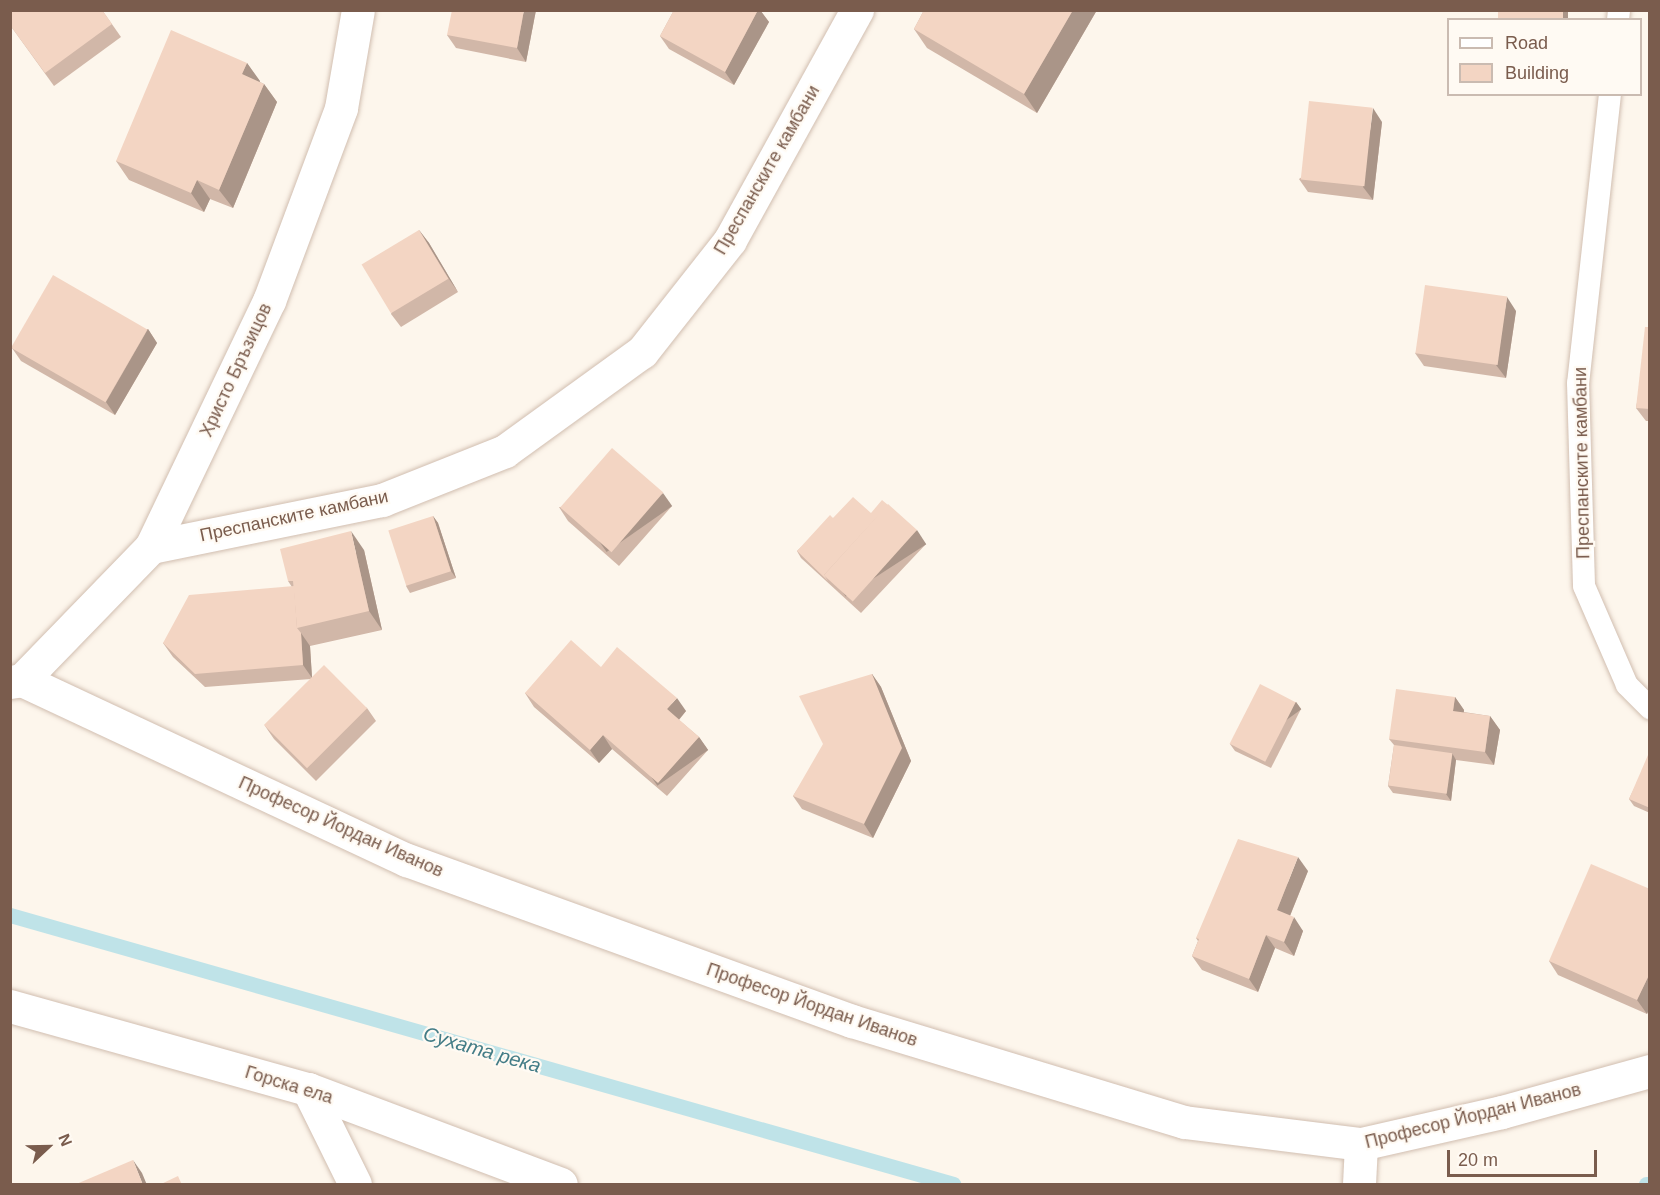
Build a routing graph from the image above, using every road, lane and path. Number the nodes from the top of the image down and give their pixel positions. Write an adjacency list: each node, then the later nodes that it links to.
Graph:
1 (358, 10): 4 (street, Христо Бръзицов)
2 (857, 10): 4 (street, Преспанските камбани)
3 (1610, 96): 6 (lane, Преспанските камбани)
4 (151, 547): 5 (street, Христо Бръзицов)
5 (16, 681): 10 (street, Професор Йордан Иванов)
6 (1650, 708)
7 (10, 1006): 9 (street, Горска ела)
8 (1650, 1071): 10 (street, Професор Йордан Иванов)
9 (308, 1089): 11 (street); 12 (street, Горска ела)
10 (1361, 1144): 13 (street)
11 (355, 1185)
12 (561, 1185)
13 (1359, 1185)

